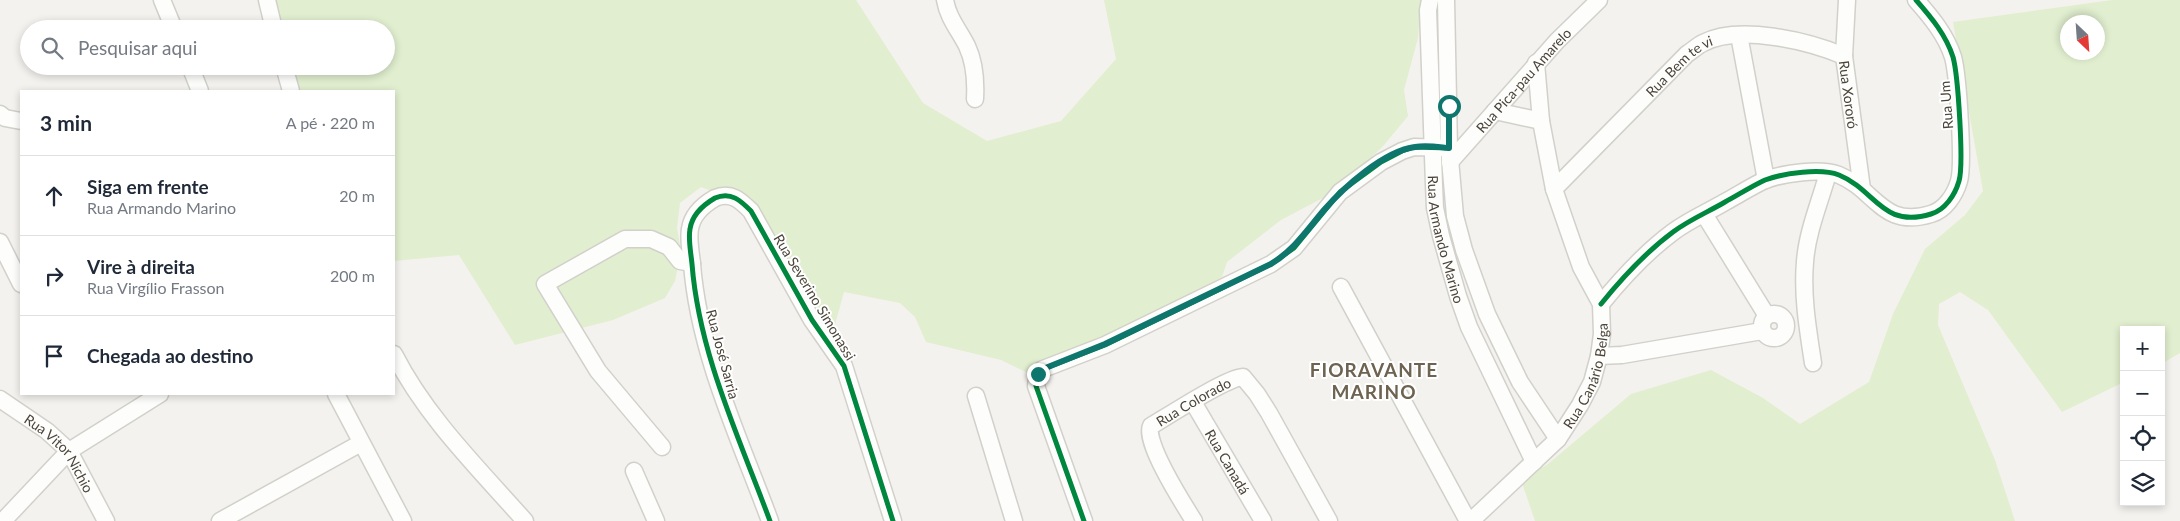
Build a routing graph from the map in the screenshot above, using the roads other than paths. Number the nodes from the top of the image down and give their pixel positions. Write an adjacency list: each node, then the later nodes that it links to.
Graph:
1 (162, 0): 9 (street)
2 (267, 0): 10 (street)
3 (945, 0): 18 (street)
4 (1599, 0): 13 (street, Rua Pica-pau Amarelo)
5 (1848, 0): 12 (street, Rua Xororó)
6 (1916, 0): 30 (street, Rua Um)
7 (1448, 2): 8 (street); 24 (street, Rua Armando Marino)
8 (1429, 5): 23 (street, Rua Armando Marino)
9 (170, 20)
10 (272, 20)
11 (1739, 35): 12 (street, Rua Bem te vi); 26 (street); 27 (street, Rua Bem te vi)
12 (1844, 56): 28 (street, Rua Xororó)
13 (1536, 63): 19 (street, Rua Pica-pau Amarelo); 22 (street)
14 (194, 75): 16 (street)
15 (287, 75): 17 (street)
16 (200, 90)
17 (291, 90)
18 (976, 100)
19 (1495, 111): 22 (street); 24 (street, Rua Pica-pau Amarelo)
20 (0, 114): 21 (street)
21 (20, 121)
22 (1541, 121): 27 (street)
23 (1432, 147): 24 (street); 51 (street, Rua Armando Marino); 62 (street)
24 (1450, 155): 47 (street, Rua Armando Marino)
25 (1828, 173): 26 (street, Rua Canário Belga); 28 (street, Rua Canário Belga); 37 (street)
26 (1766, 180): 31 (street, Rua Canário Belga)
27 (1554, 189): 36 (street)
28 (1862, 189): 30 (street, Rua Canário Belga)
29 (717, 198): 33 (street, Rua José Sarria); 60 (street, Rua Severino Simonassi)
30 (1951, 198)
31 (1704, 214): 36 (street, Rua Canário Belga); 38 (street)
32 (0, 242): 34 (street)
33 (692, 263): 49 (street); 59 (street, Rua José Sarria)
34 (20, 282)
35 (1341, 287): 66 (street)
36 (1601, 304): 40 (street, Rua Canário Belga)
37 (1807, 322): 38 (street); 41 (street)
38 (1764, 323): 40 (street)
39 (395, 356): 57 (street)
40 (1599, 356): 47 (street, Rua Canário Belga)
41 (1813, 362)
42 (158, 395): 50 (street)
43 (337, 395): 48 (street)
44 (976, 396): 61 (street)
45 (0, 399): 50 (street, Rua Vitor Nichio)
46 (1192, 402): 63 (street, Rua Colorado); 64 (street, Rua Canadá); 65 (street, Rua Colorado)
47 (1558, 439): 51 (street, Rua Canário Belga)
48 (361, 443): 55 (street); 56 (street)
49 (662, 447)
50 (69, 452): 53 (street); 54 (street, Rua Vitor Nichio)
51 (1534, 462): 66 (street, Rua Canário Belga)
52 (634, 471): 58 (street)
53 (3, 521)
54 (106, 521)
55 (220, 521)
56 (403, 521)
57 (525, 521)
58 (656, 521)
59 (770, 521)
60 (893, 521)
61 (1014, 521)
62 (1084, 521)
63 (1194, 521)
64 (1263, 521)
65 (1330, 521)
66 (1470, 521)

